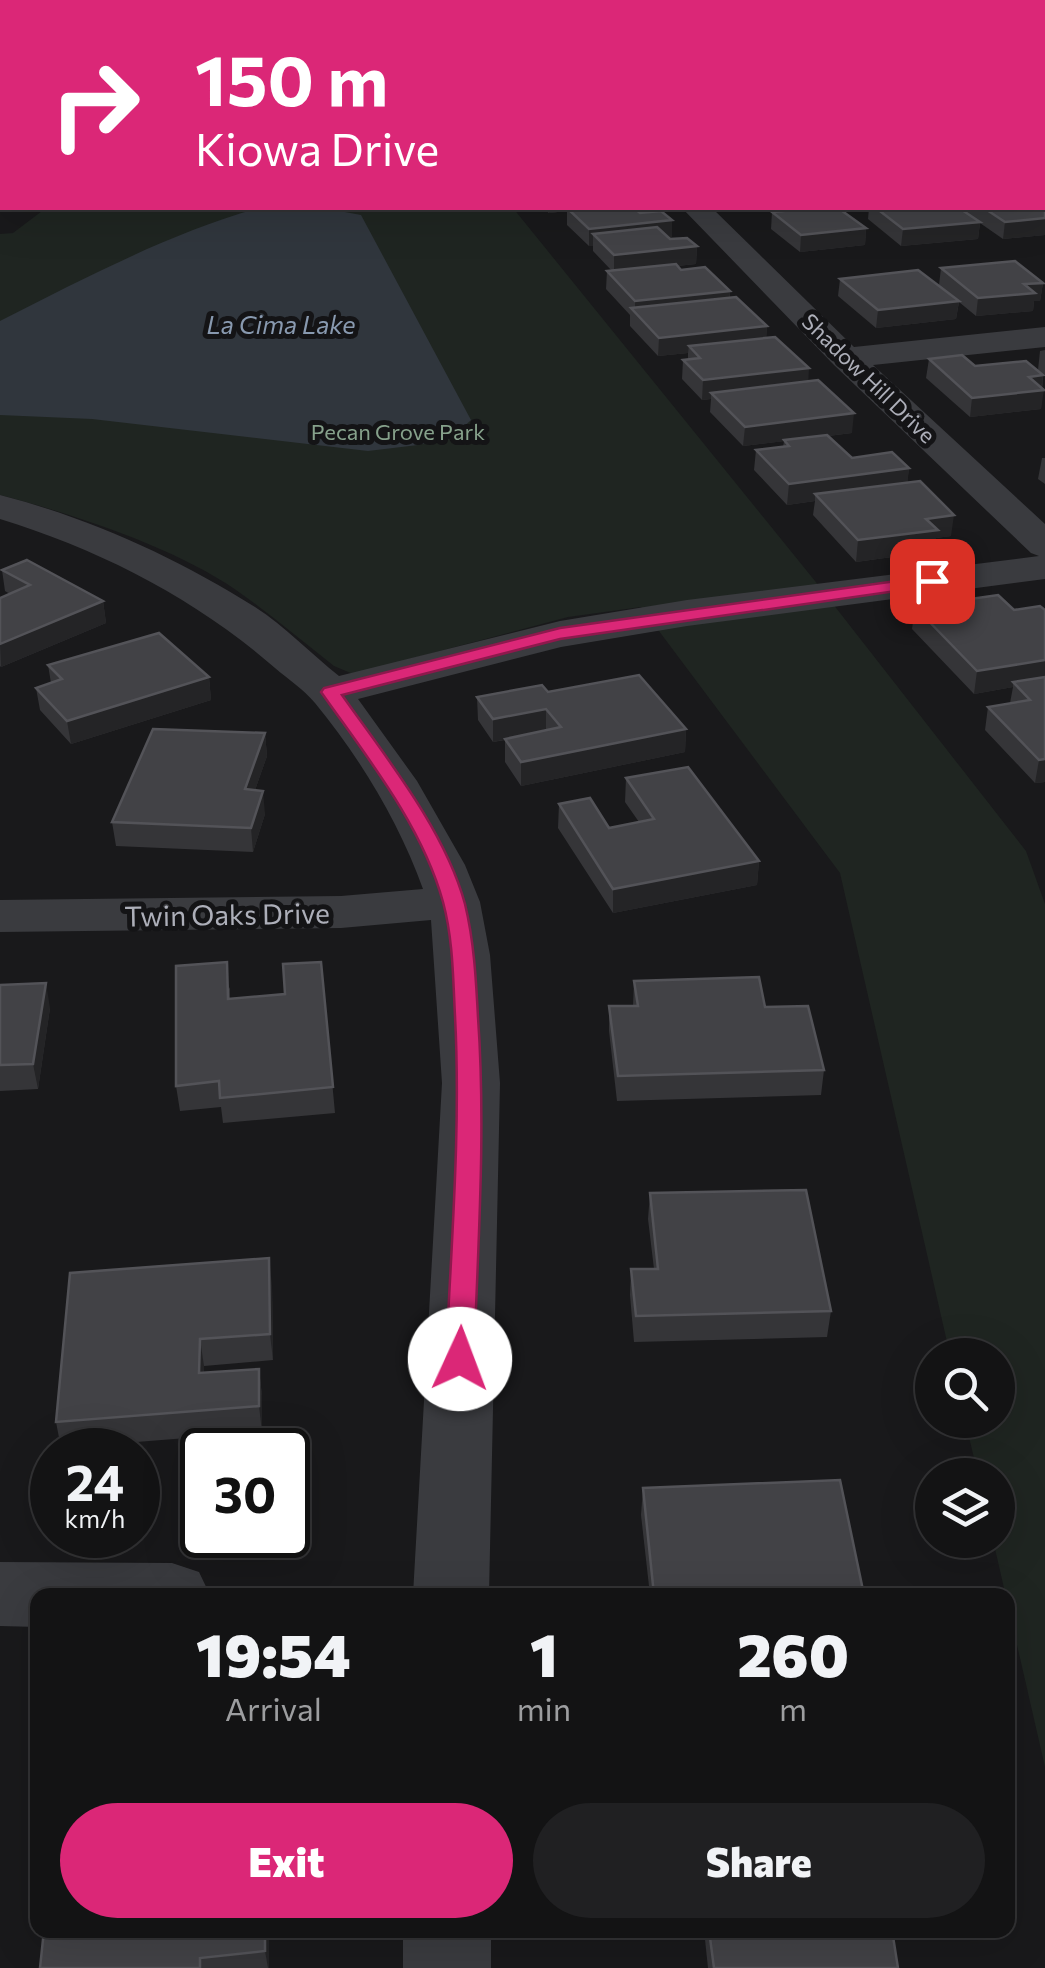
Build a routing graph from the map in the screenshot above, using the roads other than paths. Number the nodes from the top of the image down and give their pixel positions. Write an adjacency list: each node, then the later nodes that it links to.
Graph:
1 (711, 210): 3 (street, Shadow Hill Drive)
2 (1045, 337): 3 (street)
3 (846, 358): 5 (street, Shadow Hill Drive)
4 (0, 507): 7 (street)
5 (1045, 545)
6 (1045, 566): 7 (street)
7 (330, 692): 8 (street)
8 (454, 902): 9 (street, Twin Oaks Drive); 10 (street)
9 (0, 916)
10 (450, 1588)
11 (0, 1594): 12 (street)
12 (30, 1594)
13 (448, 1938): 14 (street)
14 (447, 1968)

